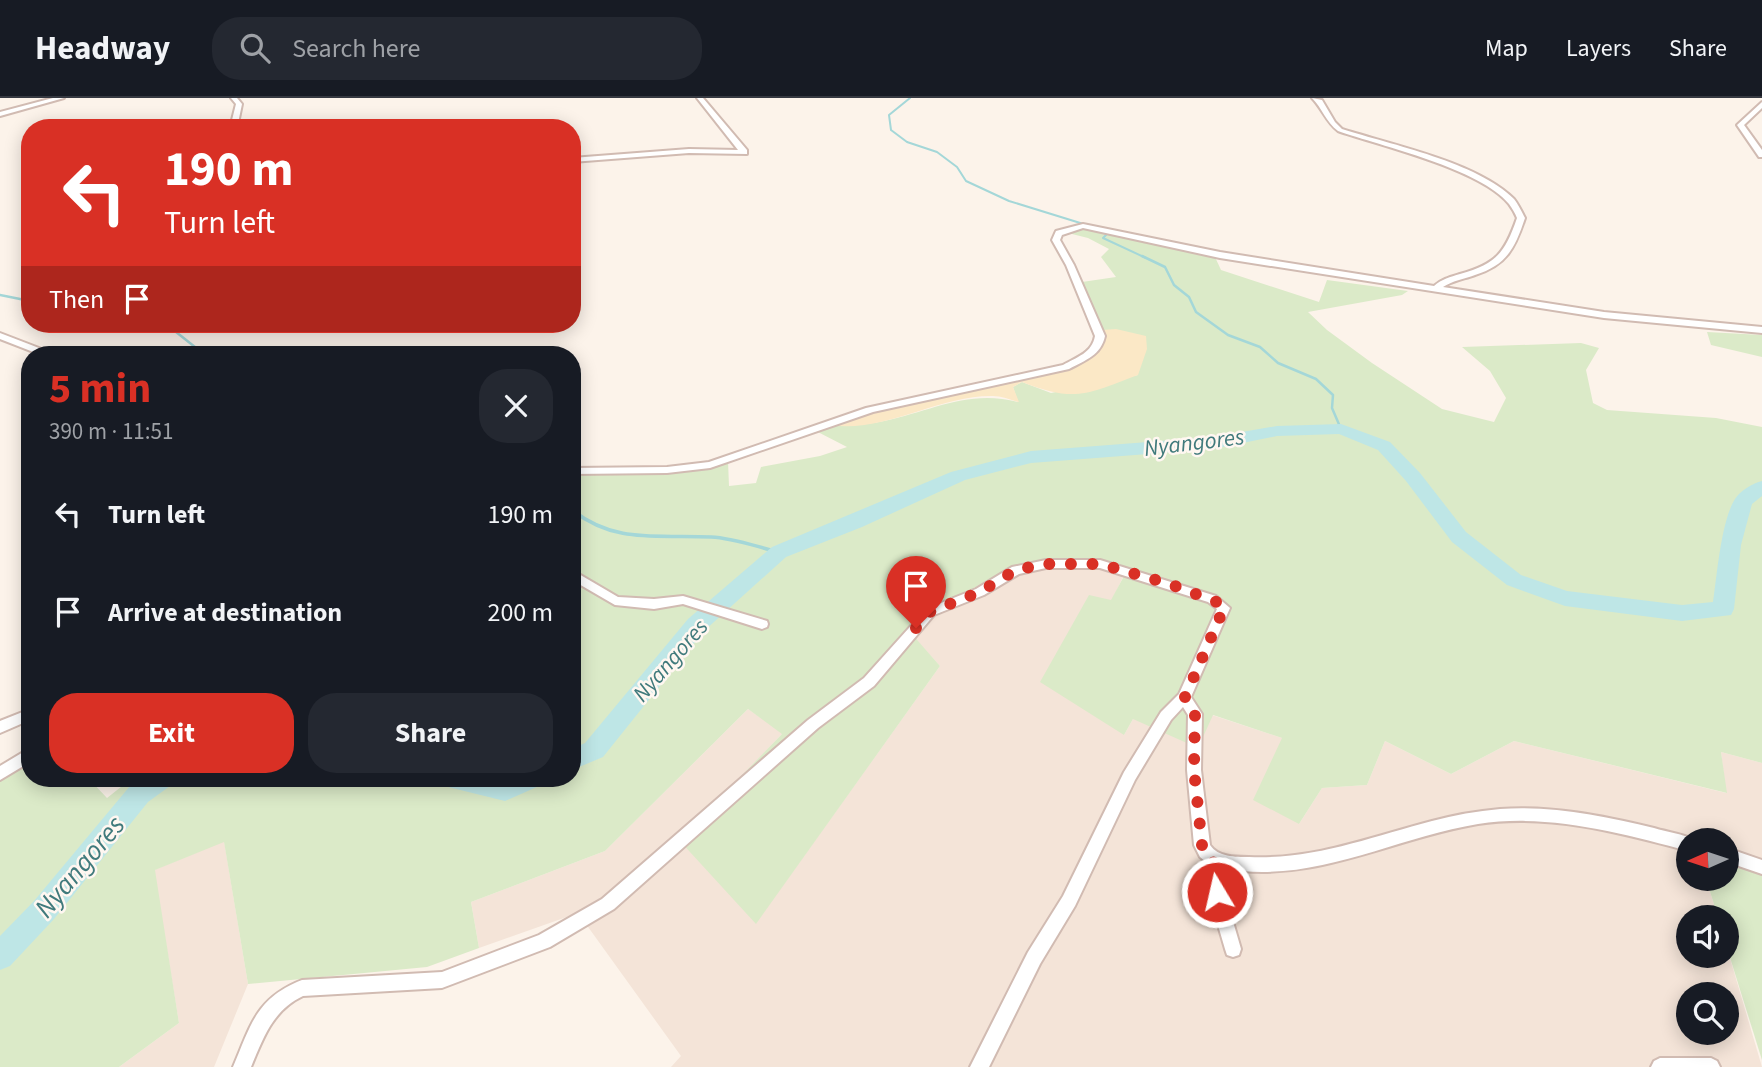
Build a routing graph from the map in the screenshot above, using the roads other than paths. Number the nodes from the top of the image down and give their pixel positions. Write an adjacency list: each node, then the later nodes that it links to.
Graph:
1 (61, 98): 6 (street)
2 (234, 98): 7 (street)
3 (700, 98): 9 (street)
4 (1315, 98): 10 (street)
5 (1762, 104): 8 (street)
6 (0, 114)
7 (235, 119)
8 (1762, 155)
9 (581, 159)
10 (1438, 287): 11 (street); 14 (street)
11 (1762, 330)
12 (0, 336): 13 (street)
13 (26, 346)
14 (581, 471)
15 (581, 580): 16 (street)
16 (762, 624)
17 (1185, 697): 23 (street); 27 (street); 28 (street)
18 (21, 718): 19 (street)
19 (0, 727)
20 (21, 760): 21 (street)
21 (0, 774)
22 (1676, 841): 23 (street)
23 (1213, 859): 26 (street)
24 (1740, 859): 25 (street)
25 (1762, 867)
26 (1233, 949)
27 (242, 1067)
28 (979, 1067)
29 (1660, 1067): 30 (street)
30 (1711, 1067)

